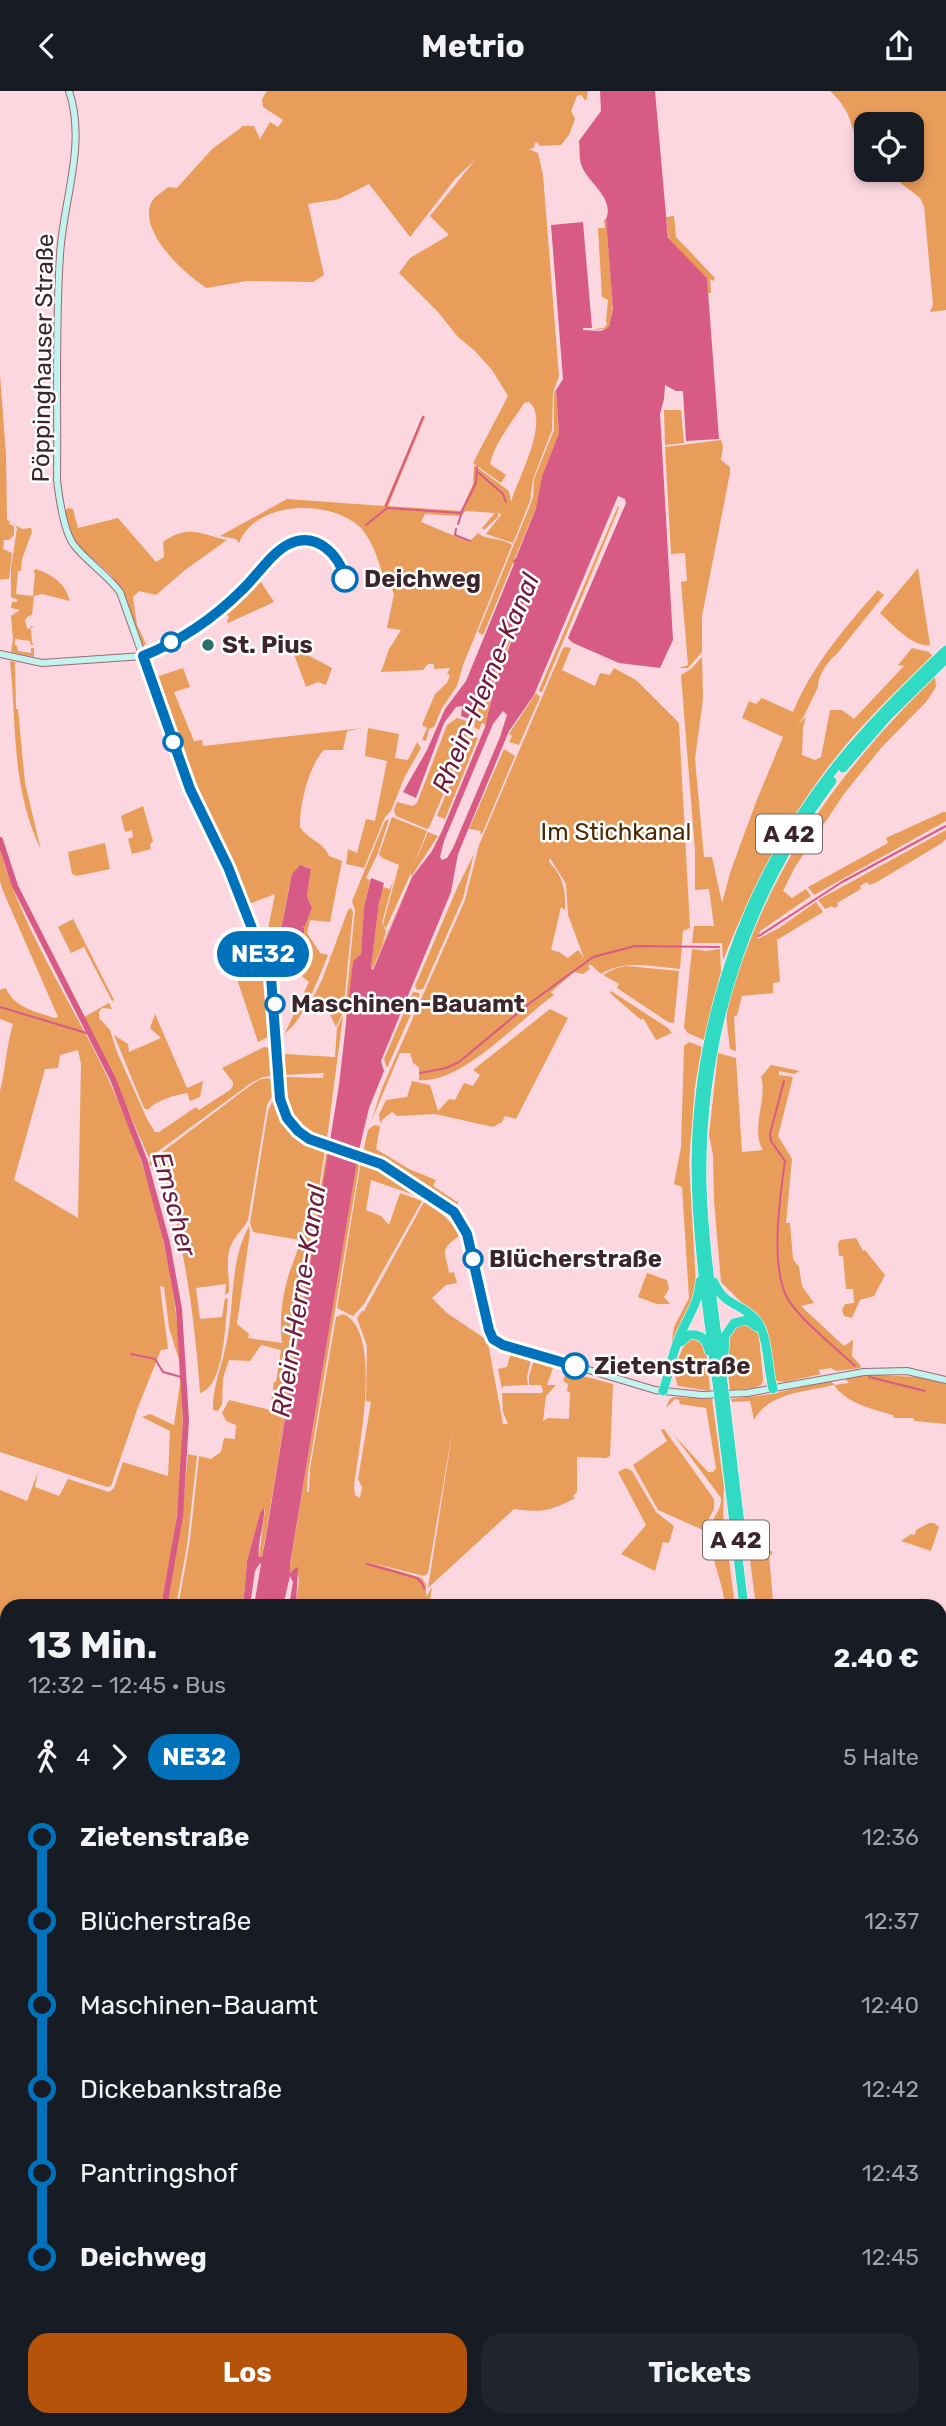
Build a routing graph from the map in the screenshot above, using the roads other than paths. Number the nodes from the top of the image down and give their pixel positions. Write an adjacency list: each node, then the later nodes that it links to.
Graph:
1 (69, 91): 3 (main road, Pöppinghauser Straße)
2 (0, 654): 3 (main road)
3 (143, 656): 8 (main road, Pöppinghauser Straße)
4 (940, 660): 5 (highway, A 42)
5 (703, 1247): 7 (highway); 8 (highway); 9 (highway, A 42)
6 (946, 1380): 7 (main road)
7 (770, 1390): 8 (main road); 9 (highway)
8 (666, 1391): 9 (highway)
9 (721, 1392): 10 (highway, A 42); 11 (highway, A 42)
10 (743, 1599)
11 (749, 1599)

